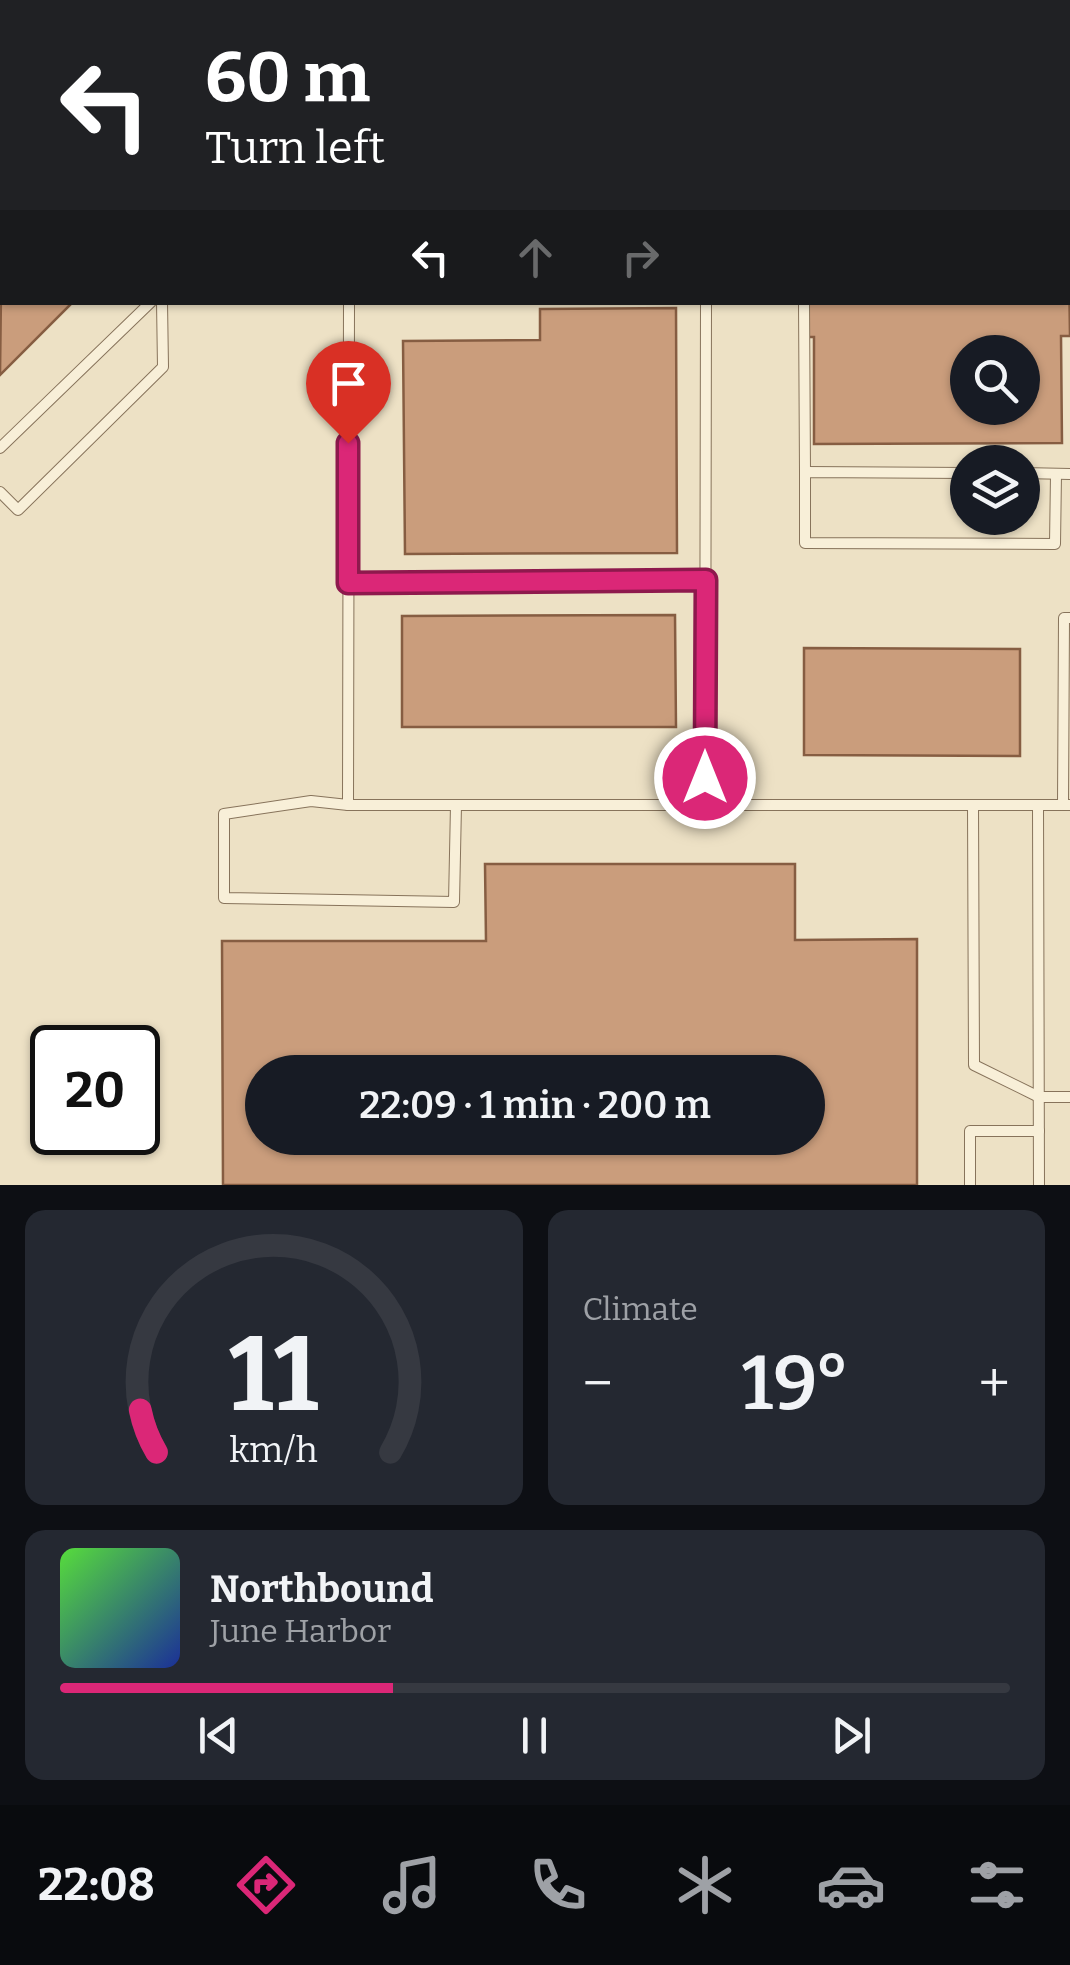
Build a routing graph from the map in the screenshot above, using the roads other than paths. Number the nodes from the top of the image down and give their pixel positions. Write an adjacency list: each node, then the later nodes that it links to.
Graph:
1 (148, 305): 6 (lane)
2 (162, 305): 12 (lane)
3 (349, 305): 14 (lane)
4 (706, 305): 13 (lane)
5 (804, 305): 7 (lane)
6 (0, 448)
7 (804, 472): 8 (lane); 10 (lane)
8 (950, 473)
9 (1040, 474): 10 (lane)
10 (1056, 474): 11 (lane)
11 (1070, 474)
12 (0, 492)
13 (706, 580): 14 (lane); 18 (lane)
14 (348, 583): 16 (lane)
15 (1067, 618): 21 (lane)
16 (348, 805): 17 (lane); 17 (lane)
17 (456, 805): 18 (lane)
18 (705, 805): 19 (lane)
19 (973, 805): 20 (lane); 22 (lane)
20 (1038, 805): 21 (lane); 22 (lane)
21 (1066, 805)
22 (1038, 1097): 23 (lane); 24 (lane)
23 (1070, 1097)
24 (1038, 1130): 25 (lane); 26 (lane)
25 (970, 1185)
26 (1039, 1185)

